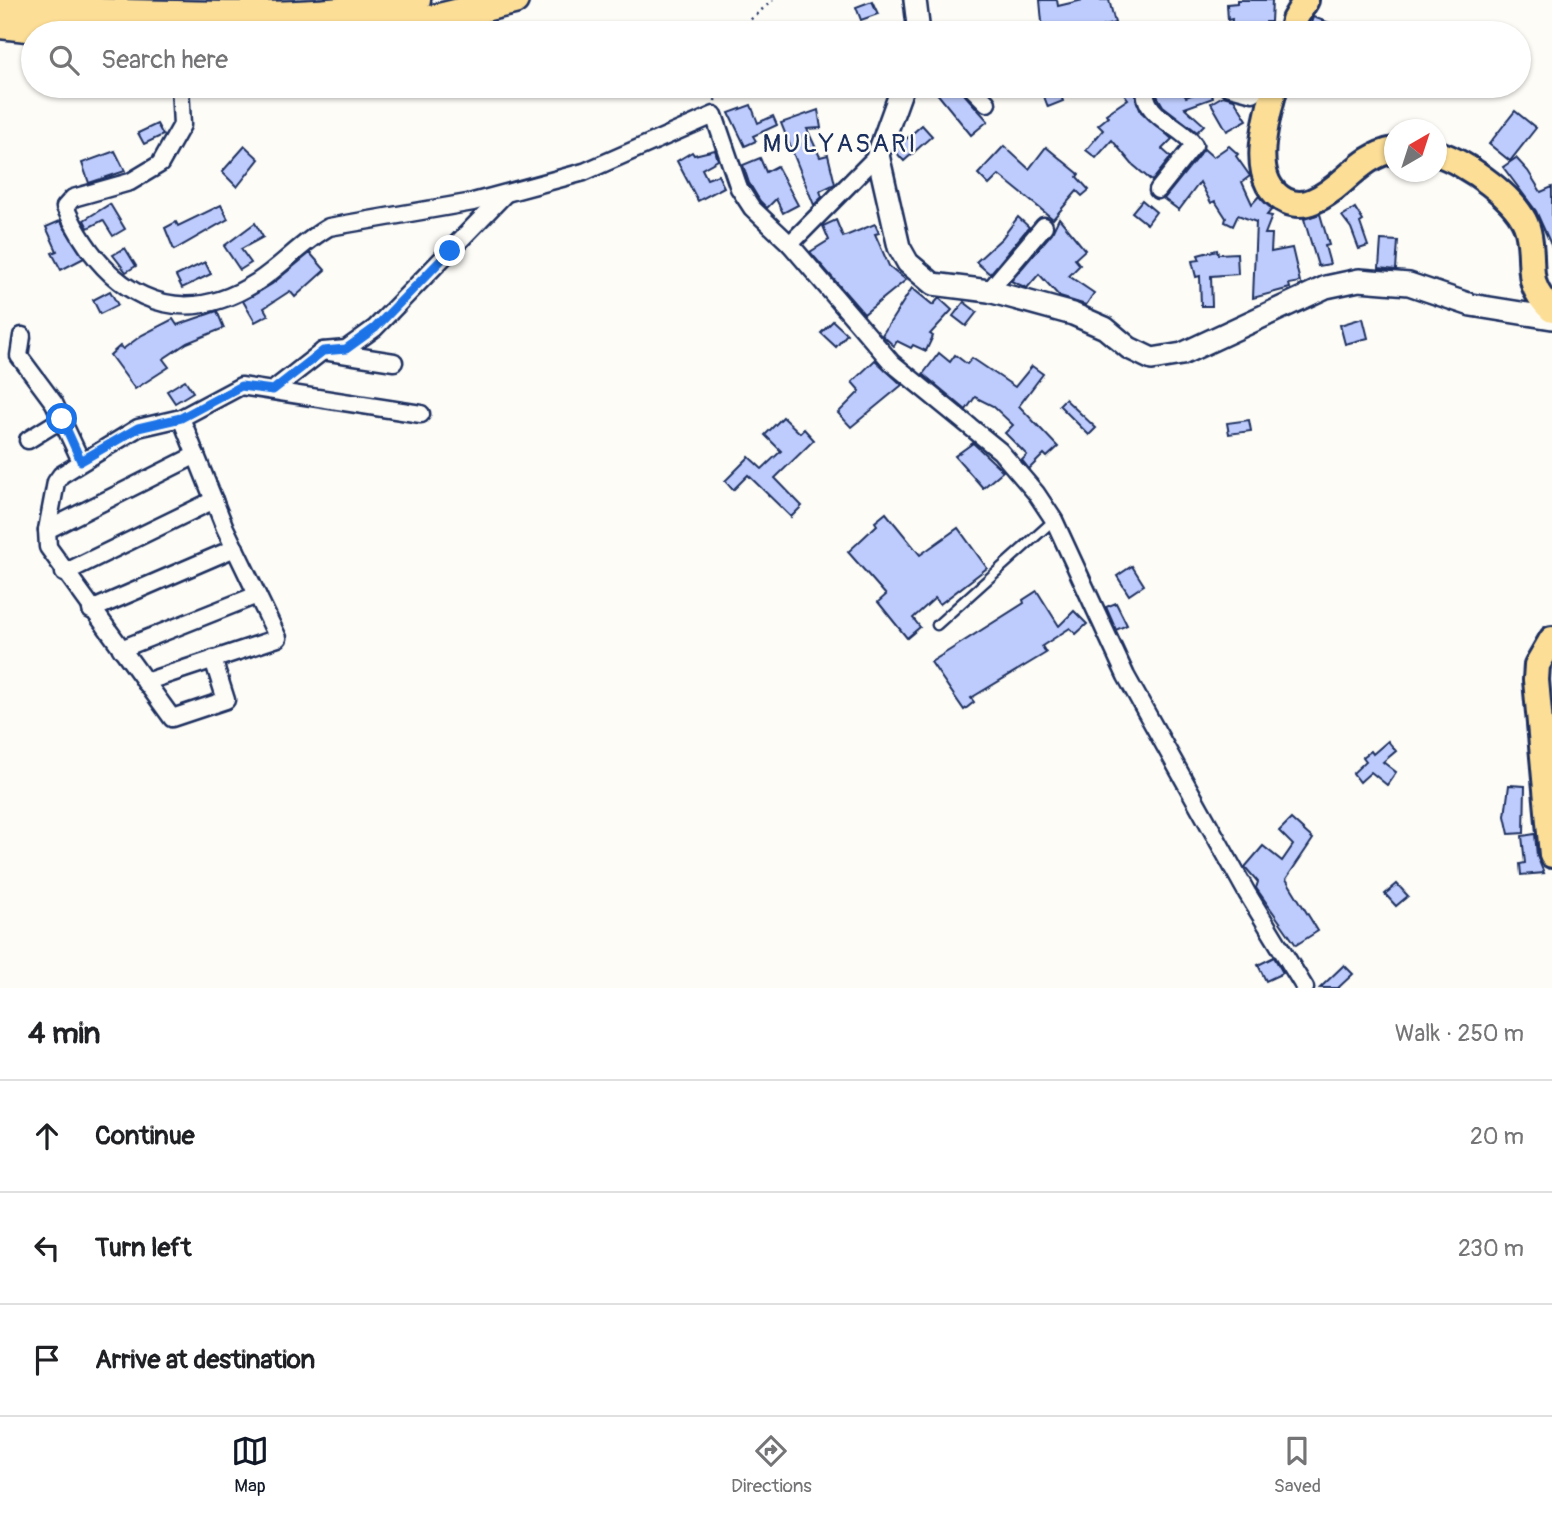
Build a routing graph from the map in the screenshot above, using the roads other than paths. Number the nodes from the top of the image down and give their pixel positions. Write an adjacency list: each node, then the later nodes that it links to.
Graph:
1 (416, 0): 5 (highway)
2 (514, 0): 6 (highway)
3 (915, 0): 7 (main road)
4 (1306, 0): 8 (main road)
5 (0, 1)
6 (426, 21)
7 (918, 21)
8 (1294, 21)
9 (0, 24): 10 (highway)
10 (21, 26)
11 (181, 98): 21 (street)
12 (903, 98): 18 (main road)
13 (982, 98): 16 (street)
14 (1148, 98): 20 (street)
15 (1273, 98): 17 (main road)
16 (987, 103)
17 (1384, 154)
18 (878, 155): 23 (street); 24 (main road)
19 (1447, 158): 25 (main road)
20 (1158, 190)
21 (507, 193): 23 (street); 30 (street)
22 (1044, 226): 24 (street)
23 (790, 244): 40 (street)
24 (989, 291): 27 (main road)
25 (1536, 292): 26 (main road); 27 (main road)
26 (1552, 310)
27 (1501, 312): 28 (main road)
28 (1552, 318)
29 (22, 336): 35 (street)
30 (323, 351): 31 (street); 32 (street)
31 (394, 362)
32 (273, 390): 33 (street); 34 (street)
33 (421, 414)
34 (181, 418): 37 (street); 38 (street)
35 (62, 419): 36 (street); 38 (street)
36 (28, 440)
37 (196, 455): 39 (street); 41 (street)
38 (81, 461): 41 (street)
39 (214, 500): 42 (street); 43 (street)
40 (1054, 520): 46 (lane); 52 (street)
41 (47, 530): 43 (street)
42 (235, 548): 44 (street); 45 (street)
43 (64, 573): 45 (street)
44 (257, 595): 48 (street); 49 (street)
45 (91, 610): 48 (street)
46 (937, 625)
47 (1552, 639): 51 (main road)
48 (121, 649): 50 (street)
49 (213, 659): 50 (street); 50 (street)
50 (145, 682)
51 (1552, 855)
52 (1305, 988)

